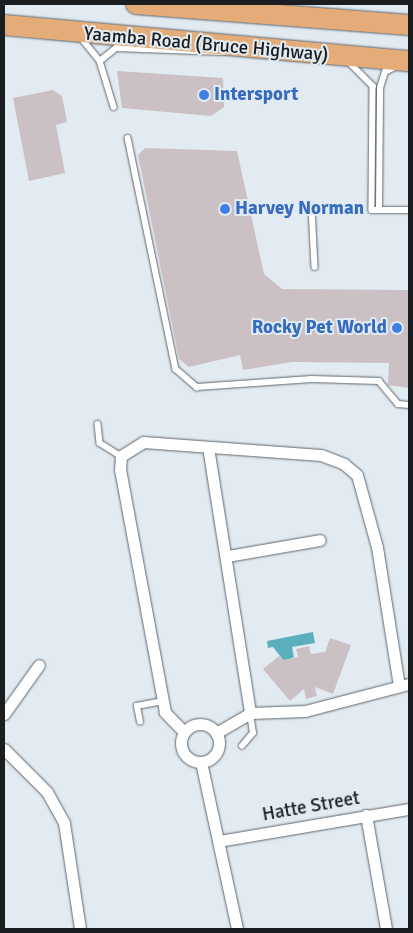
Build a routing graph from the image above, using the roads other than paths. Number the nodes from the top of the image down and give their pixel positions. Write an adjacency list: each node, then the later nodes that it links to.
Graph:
1 (136, 4): 2 (highway, Yaamba Road (Bruce Highway))
2 (240, 8): 4 (highway, Yaamba Road (Bruce Highway))
3 (4, 25): 5 (highway, Yaamba Road (Bruce Highway))
4 (409, 26)
5 (78, 34): 6 (highway, Yaamba Road (Bruce Highway)); 8 (lane)
6 (238, 49): 7 (highway, Yaamba Road (Bruce Highway)); 8 (lane)
7 (341, 56): 9 (highway, Yaamba Road (Bruce Highway)); 14 (lane)
8 (100, 61): 11 (lane)
9 (409, 61)
10 (409, 67): 14 (lane)
11 (114, 107)
12 (128, 138): 17 (lane)
13 (312, 208): 16 (lane)
14 (380, 210): 15 (lane)
15 (407, 210)
16 (315, 267)
17 (409, 405)
18 (98, 424): 20 (lane)
19 (208, 447): 20 (street); 22 (street); 24 (street)
20 (121, 456): 25 (street)
21 (320, 540): 22 (street)
22 (228, 556): 26 (street)
23 (40, 666): 27 (street)
24 (404, 685): 26 (street)
25 (163, 701): 28 (lane); 29 (street)
26 (250, 713): 30 (street); 31 (lane)
27 (4, 714)
28 (140, 722)
29 (184, 732): 30 (street); 33 (street)
30 (216, 733): 33 (street)
31 (242, 746)
32 (4, 749): 37 (street)
33 (201, 762): 36 (street)
34 (409, 809): 35 (street, Hatte Street)
35 (366, 815): 36 (street, Hatte Street); 39 (street)
36 (218, 841): 38 (street)
37 (80, 929)
38 (237, 929)
39 (386, 929)

